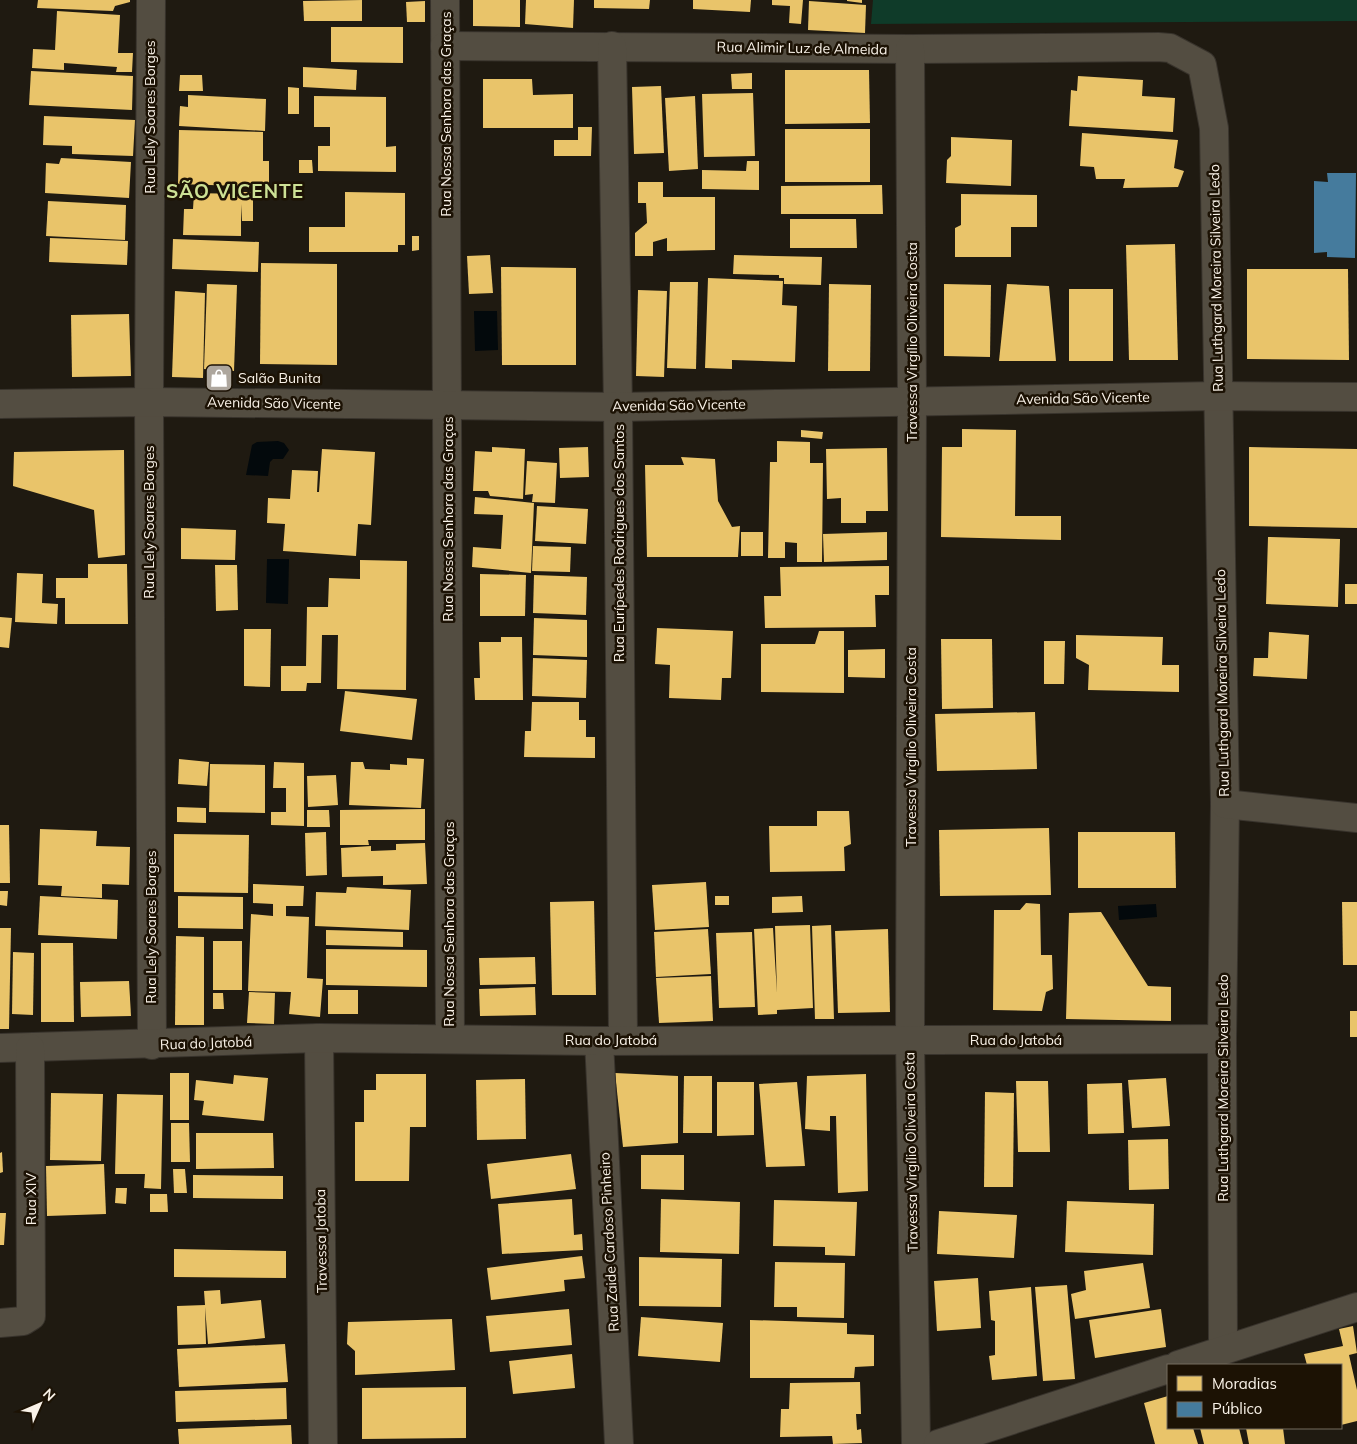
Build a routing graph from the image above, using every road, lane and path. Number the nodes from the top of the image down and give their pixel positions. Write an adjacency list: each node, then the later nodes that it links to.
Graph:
1 (151, 0): 10 (street, Rua Lely Soares Borges)
2 (445, 0): 3 (street, Rua Nossa Senhora das Graças)
3 (445, 46): 4 (street, Rua Alimir Luz de Almeida); 12 (street, Rua Nossa Senhora das Graças)
4 (612, 46): 6 (street, Rua Alimir Luz de Almeida); 13 (street, Rua Eurípedes Rodrigues dos Santos)
5 (1158, 47): 6 (street, Rua Alimir Luz de Almeida); 7 (street, Rua Luthgard Moreira Silveira Ledo)
6 (910, 49): 9 (street, Travessa Virgílio Oliveira Costa)
7 (1217, 396): 8 (street, Avenida São Vicente); 9 (street, Avenida São Vicente); 14 (street, Rua Luthgard Moreira Silveira Ledo)
8 (1357, 397)
9 (912, 400): 13 (street, Avenida São Vicente); 20 (street, Travessa Virgílio Oliveira Costa)
10 (149, 402): 11 (street, Avenida São Vicente); 12 (street, Avenida São Vicente); 21 (street, Rua Lely Soares Borges)
11 (0, 404)
12 (448, 405): 13 (street, Avenida São Vicente); 17 (street, Rua Nossa Senhora das Graças)
13 (618, 407): 19 (street, Rua Eurípedes Rodrigues dos Santos)
14 (1225, 804): 15 (street); 18 (street, Rua Luthgard Moreira Silveira Ledo)
15 (1357, 818)
16 (319, 1038): 17 (street, Rua do Jatobá); 21 (street, Rua do Jatobá); 30 (street, Travessa Jatoba)
17 (450, 1038): 19 (street, Rua do Jatobá)
18 (1222, 1038): 20 (street, Rua do Jatobá); 26 (street, Rua Luthgard Moreira Silveira Ledo)
19 (611, 1040): 20 (street, Rua do Jatobá); 31 (street, Rua Zaide Cardoso Pinheiro)
20 (910, 1040): 32 (street, Travessa Virgílio Oliveira Costa)
21 (152, 1045): 23 (street, Rua do Jatobá)
22 (0, 1048): 23 (street, Rua do Jatobá)
23 (30, 1048): 25 (street, Rua XIV)
24 (1357, 1307): 26 (street)
25 (0, 1323)
26 (1223, 1350): 27 (street)
27 (1181, 1364)
28 (1167, 1368): 29 (street)
29 (983, 1437): 33 (street)
30 (323, 1444)
31 (619, 1444)
32 (916, 1444)
33 (938, 1444)

